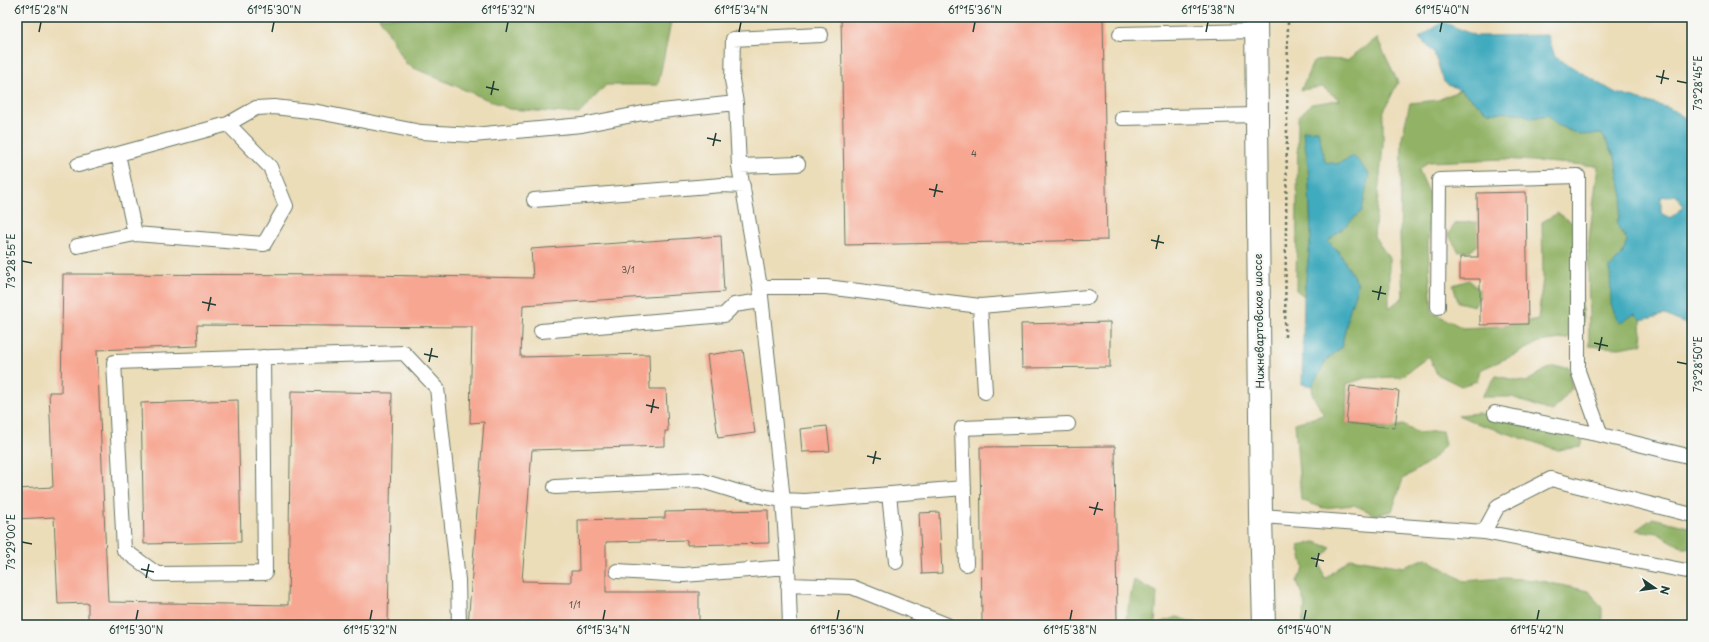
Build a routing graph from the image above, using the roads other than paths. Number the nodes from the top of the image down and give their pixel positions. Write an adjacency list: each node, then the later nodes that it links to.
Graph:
1 (1256, 24): 2 (lane); 5 (street, Нижневартовское шоссе)
2 (1120, 34)
3 (821, 35): 4 (lane)
4 (736, 103): 7 (lane); 11 (lane)
5 (1257, 115): 6 (lane); 33 (street, Нижневартовское шоссе)
6 (1122, 118)
7 (228, 124): 8 (lane); 14 (lane)
8 (118, 154): 10 (lane); 14 (lane)
9 (798, 164): 11 (lane)
10 (78, 165)
11 (739, 166): 12 (lane)
12 (744, 186): 13 (lane); 16 (lane)
13 (534, 200)
14 (135, 234): 15 (lane)
15 (76, 246)
16 (760, 287): 18 (lane); 19 (lane)
17 (1088, 297): 19 (lane)
18 (761, 301): 21 (lane); 31 (lane)
19 (980, 306): 23 (lane)
20 (1438, 308): 26 (lane)
21 (541, 331)
22 (263, 358): 22 (lane); 41 (lane)
23 (985, 392)
24 (1495, 412): 26 (lane)
25 (1068, 424): 29 (lane)
26 (1601, 435): 27 (lane)
27 (1692, 457)
28 (555, 487): 31 (lane)
29 (964, 488): 30 (lane); 36 (lane)
30 (889, 494): 31 (lane); 35 (lane)
31 (783, 500): 37 (lane)
32 (1692, 515): 34 (lane)
33 (1261, 516): 34 (lane); 44 (street, Нижневартовское шоссе)
34 (1484, 532): 39 (lane)
35 (896, 562)
36 (966, 564)
37 (788, 567): 38 (lane); 40 (lane)
38 (617, 571)
39 (1692, 572)
40 (788, 585): 42 (lane); 43 (lane)
41 (459, 625)
42 (790, 625)
43 (947, 625)
44 (1264, 625)

